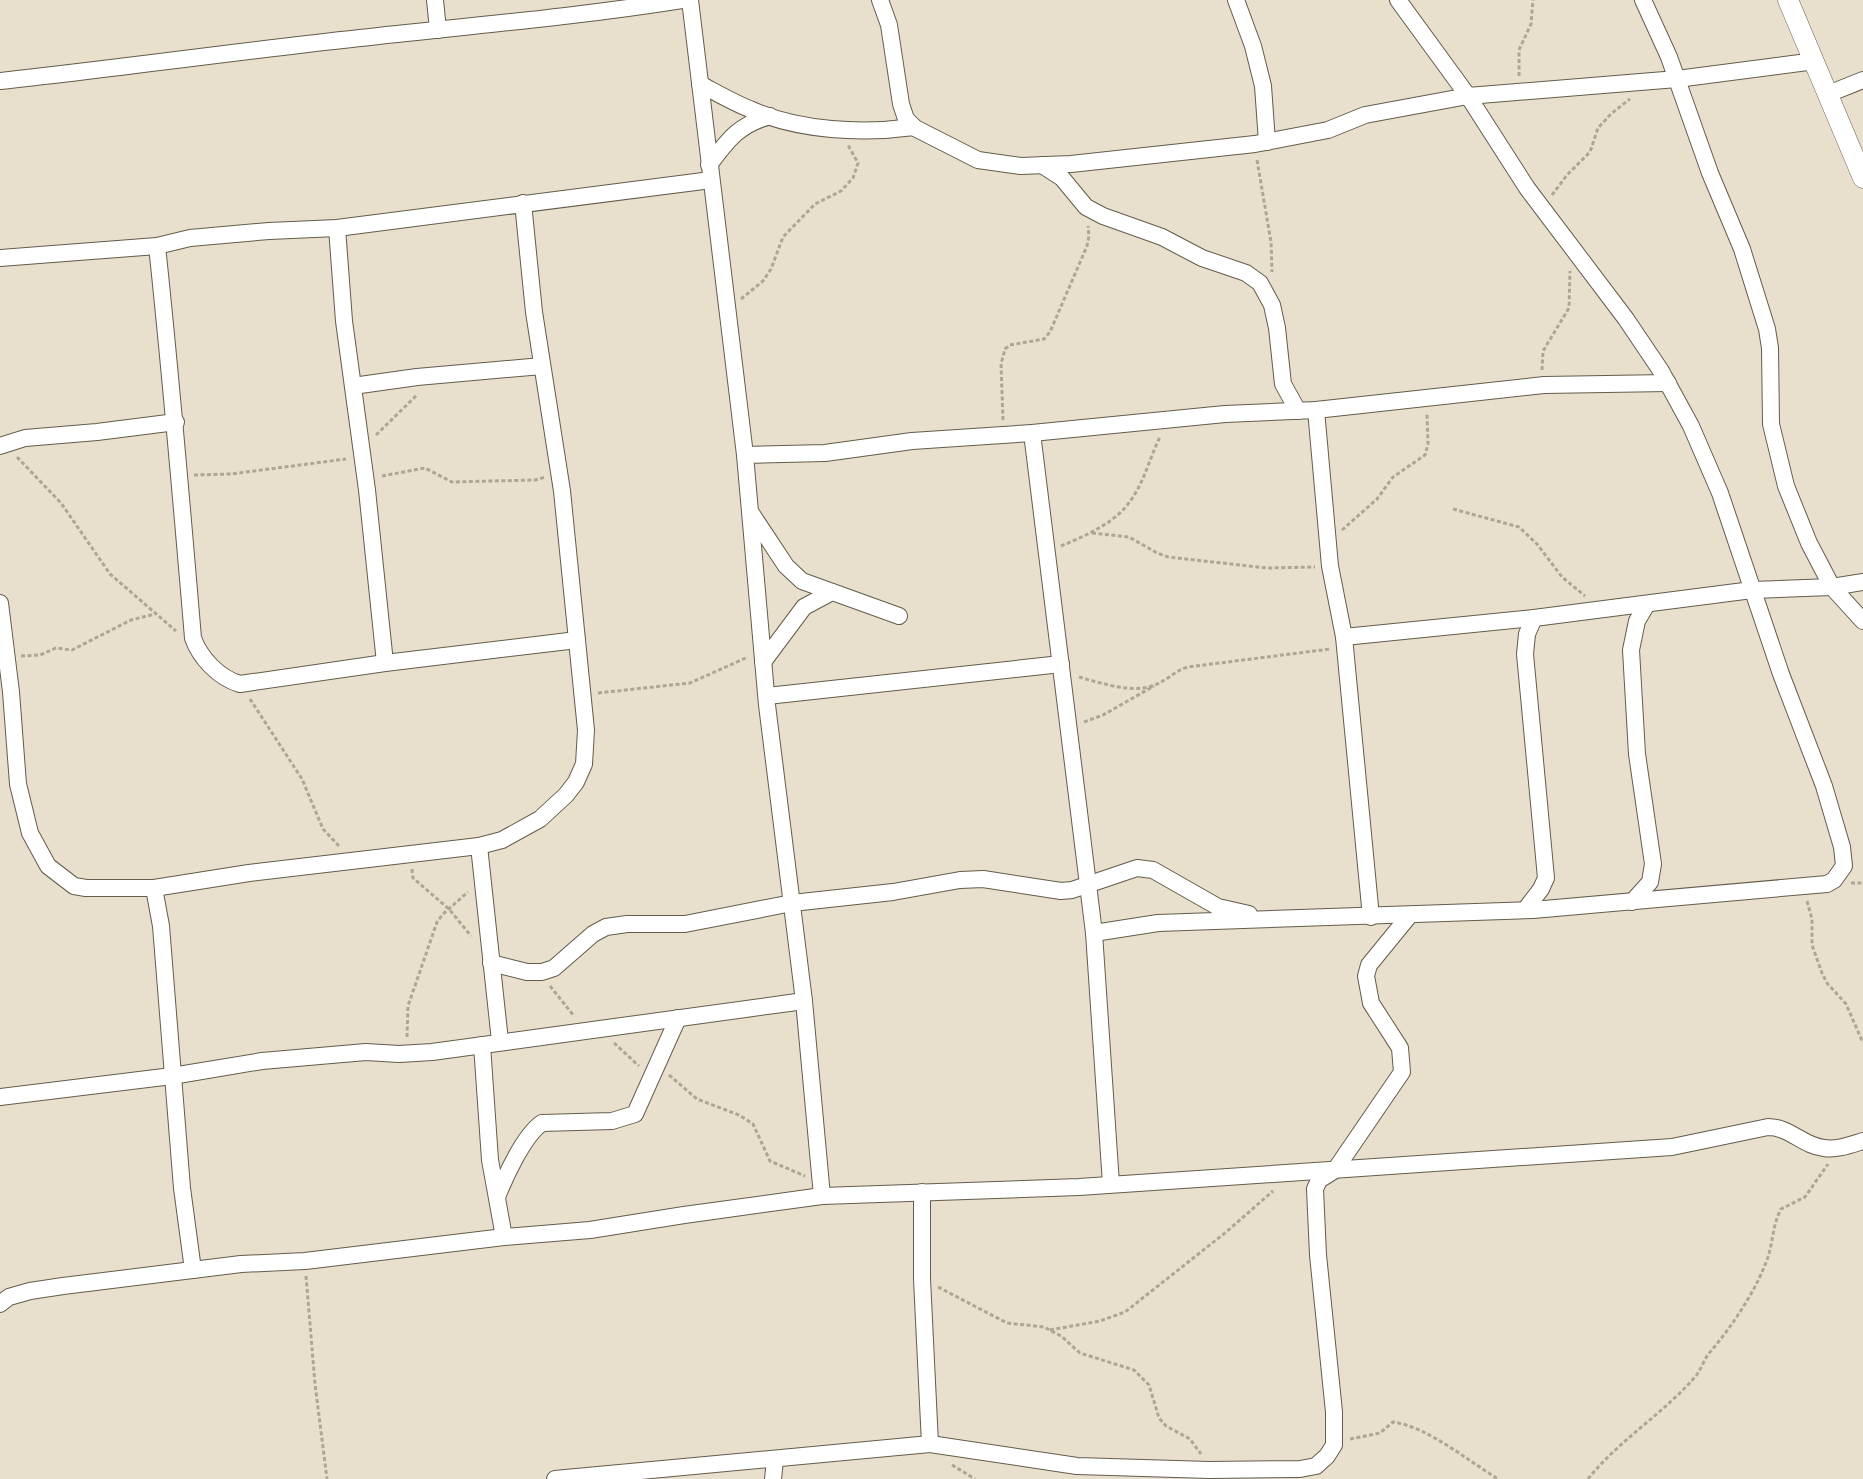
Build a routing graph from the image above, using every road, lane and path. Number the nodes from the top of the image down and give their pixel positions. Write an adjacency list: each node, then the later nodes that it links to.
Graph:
1 (434, 0): 10 (street)
2 (682, 0): 10 (street)
3 (690, 0): 16 (street)
4 (880, 0): 21 (street)
5 (1236, 0): 23 (street)
6 (1398, 0): 19 (street)
7 (1534, 0): 17 (path)
8 (1643, 0): 12 (street)
9 (1788, 0): 11 (street)
10 (438, 30): 14 (street)
11 (1815, 61): 12 (street); 18 (street)
12 (1677, 79): 15 (street); 60 (street)
13 (1863, 80): 18 (street)
14 (0, 81)
15 (1641, 82): 17 (street); 29 (path)
16 (700, 84): 20 (street); 25 (street)
17 (1519, 90): 19 (street)
18 (1828, 94): 26 (street)
19 (1468, 96): 23 (street); 29 (street)
20 (770, 116): 22 (street); 25 (street)
21 (914, 127): 22 (street); 24 (street)
22 (836, 128): 35 (path)
23 (1261, 143): 24 (street); 34 (path)
24 (1042, 165): 27 (street)
25 (710, 172): 28 (street); 35 (street)
26 (1863, 178)
27 (1081, 201): 34 (street); 47 (path)
28 (523, 203): 30 (street); 36 (street)
29 (1542, 207): 32 (street)
30 (337, 228): 31 (street); 40 (street)
31 (157, 246): 33 (street); 45 (street)
32 (1571, 246): 38 (street); 39 (path)
33 (0, 258)
34 (1267, 294): 43 (street)
35 (727, 310): 49 (street)
36 (542, 366): 37 (street); 51 (street)
37 (438, 375): 40 (street); 50 (path)
38 (1668, 383): 39 (street); 61 (street)
39 (1544, 385): 41 (street)
40 (353, 386): 50 (street)
41 (1426, 398): 42 (street); 56 (path)
42 (1316, 410): 43 (street); 56 (street)
43 (1298, 411): 44 (street)
44 (1168, 421): 46 (street); 55 (path)
45 (176, 422): 48 (street); 52 (street)
46 (1032, 433): 47 (street); 57 (street)
47 (1004, 435): 49 (street)
48 (2, 445): 66 (path)
49 (744, 455): 54 (street)
50 (363, 457): 51 (path); 52 (path); 74 (street)
51 (558, 469): 71 (street)
52 (178, 473): 70 (street)
53 (1453, 510): 65 (path)
54 (750, 512): 62 (street); 73 (street)
55 (1092, 533): 57 (path); 58 (path)
56 (1328, 541): 58 (street)
57 (1047, 552): 76 (street)
58 (1330, 566): 72 (street)
59 (1863, 582): 60 (street)
60 (1832, 587): 61 (street); 69 (street)
61 (1752, 590): 64 (street); 88 (street)
62 (832, 592): 67 (street); 73 (street)
63 (0, 603): 75 (street)
64 (1647, 604): 65 (street); 90 (street)
65 (1604, 610): 68 (street)
66 (155, 614): 70 (path); 75 (path)
67 (899, 616)
68 (1534, 618): 72 (street); 93 (street)
69 (1863, 621)
70 (194, 640): 77 (street)
71 (578, 640): 74 (street); 80 (street)
72 (1345, 641): 78 (path); 95 (street)
73 (763, 656): 80 (path); 81 (street)
74 (385, 663): 77 (street)
75 (8, 668): 79 (street)
76 (1062, 668): 78 (path); 81 (street); 82 (street)
77 (240, 684): 85 (path)
78 (1157, 684): 82 (path)
79 (5, 693): 89 (street)
80 (583, 695): 83 (street)
81 (766, 696): 91 (street)
82 (1069, 726): 87 (street)
83 (479, 846): 84 (street); 86 (street)
84 (414, 854): 85 (street); 92 (path)
85 (358, 861): 89 (street)
86 (482, 881): 92 (path); 98 (street)
87 (1088, 885): 91 (street); 96 (street); 97 (street)
88 (1796, 887): 90 (street); 104 (path)
89 (154, 888): 108 (street)
90 (1632, 902): 93 (street)
91 (792, 903): 99 (street); 100 (street)
92 (449, 909): 98 (path); 106 (path)
93 (1525, 910): 94 (street)
94 (1409, 916): 95 (street); 112 (street)
95 (1371, 917): 96 (street)
96 (1274, 919): 97 (street)
97 (1094, 933): 114 (street)
98 (491, 958): 99 (street); 103 (street)
99 (531, 972): 102 (path)
100 (804, 1000): 101 (street); 115 (street)
101 (678, 1018): 102 (street); 107 (street)
102 (598, 1029): 103 (street); 107 (path)
103 (500, 1041): 105 (street)
104 (1863, 1043)
105 (482, 1045): 106 (street); 117 (street)
106 (410, 1054): 108 (street)
107 (655, 1069): 115 (path); 117 (street)
108 (172, 1076): 109 (street); 120 (street)
109 (0, 1097)
110 (1863, 1141): 111 (street)
111 (1842, 1148): 112 (street); 132 (path)
112 (1335, 1170): 113 (street); 125 (street)
113 (1291, 1173): 114 (street); 123 (path)
114 (1111, 1184): 116 (street)
115 (821, 1190): 116 (street); 118 (street)
116 (922, 1192): 121 (street)
117 (497, 1198): 118 (street)
118 (504, 1237): 119 (street)
119 (305, 1261): 120 (street); 128 (path)
120 (193, 1270): 122 (street)
121 (922, 1279): 123 (path); 124 (street)
122 (0, 1304)
123 (1049, 1330): 127 (path)
124 (930, 1444): 126 (street); 127 (street)
125 (1334, 1445): 127 (street); 131 (path)
126 (775, 1460): 129 (street); 130 (street)
127 (1209, 1470)
128 (327, 1479)
129 (555, 1479)
130 (773, 1479)
131 (1498, 1479)
132 (1588, 1479)

